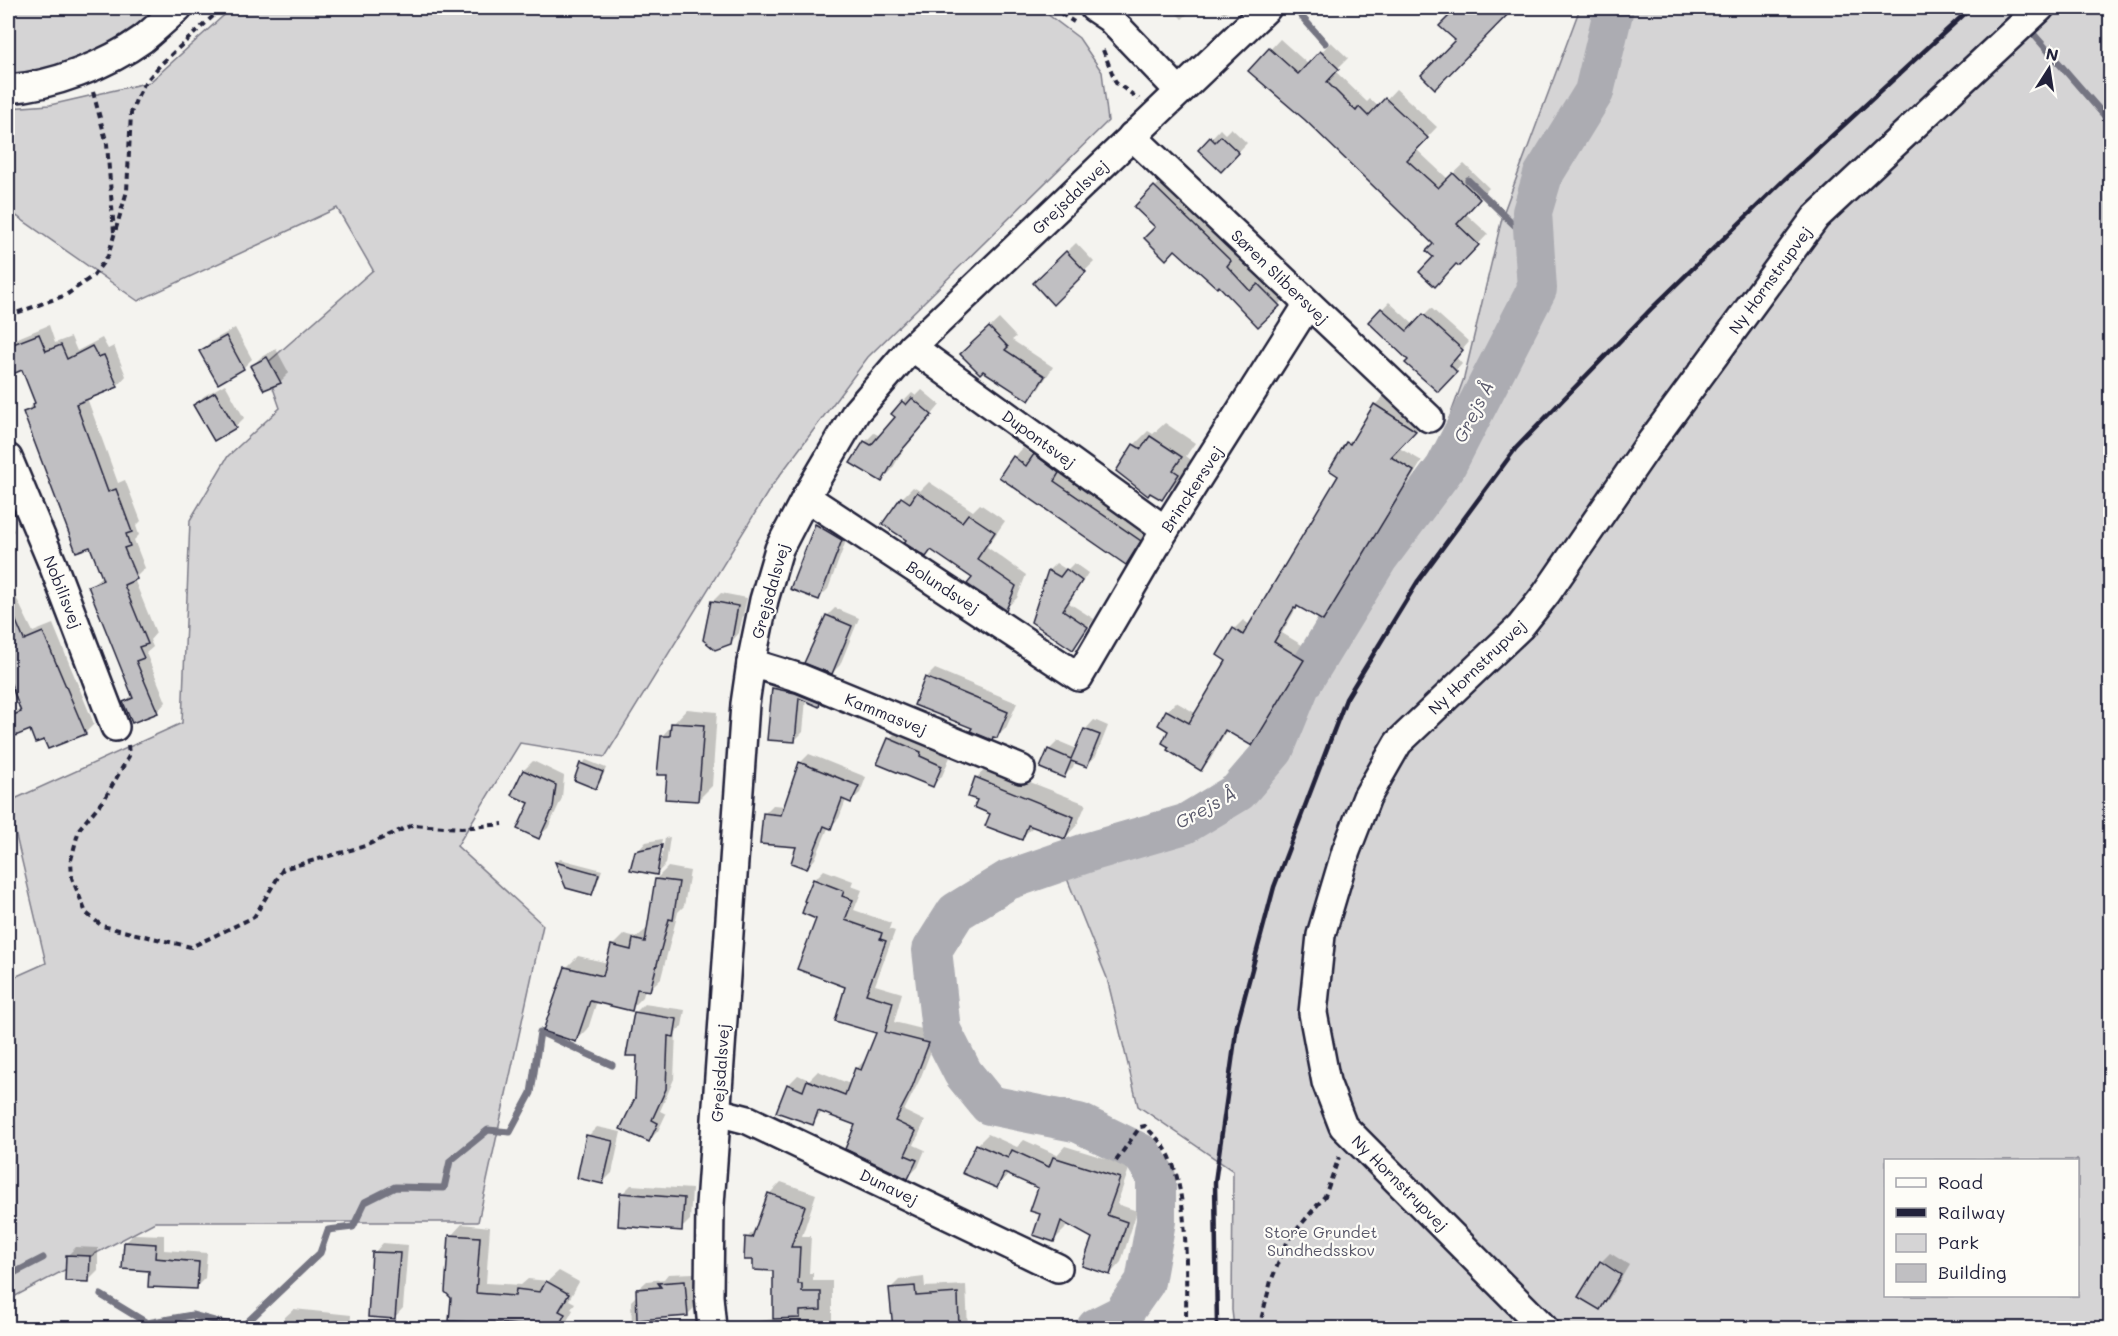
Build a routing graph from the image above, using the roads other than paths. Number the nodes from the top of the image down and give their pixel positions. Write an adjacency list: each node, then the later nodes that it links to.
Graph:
1 (178, 8): 5 (street)
2 (1267, 8): 6 (street, Grejsdalsvej)
3 (2040, 8): 21 (street, Ny Hornstrupvej)
4 (1088, 17): 6 (street)
5 (8, 89)
6 (1179, 92): 7 (street, Grejsdalsvej)
7 (1132, 136): 8 (street, Søren Slibersvej); 9 (street, Grejsdalsvej)
8 (1308, 304): 10 (street, Søren Slibersvej); 13 (street, Brinckersvej)
9 (912, 347): 12 (street, Grejsdalsvej); 13 (street, Dupontsvej)
10 (1429, 418)
11 (8, 458): 16 (street, Nobilisvej)
12 (806, 496): 14 (street, Grejsdalsvej); 15 (street, Bolundsvej)
13 (1165, 530): 15 (street, Brinckersvej)
14 (751, 663): 17 (street, Kammasvej); 18 (street, Grejsdalsvej)
15 (1079, 677)
16 (115, 727)
17 (1021, 769)
18 (717, 1112): 19 (street, Dunavej); 20 (street, Grejsdalsvej)
19 (1058, 1268)
20 (712, 1329)
21 (1544, 1329)

